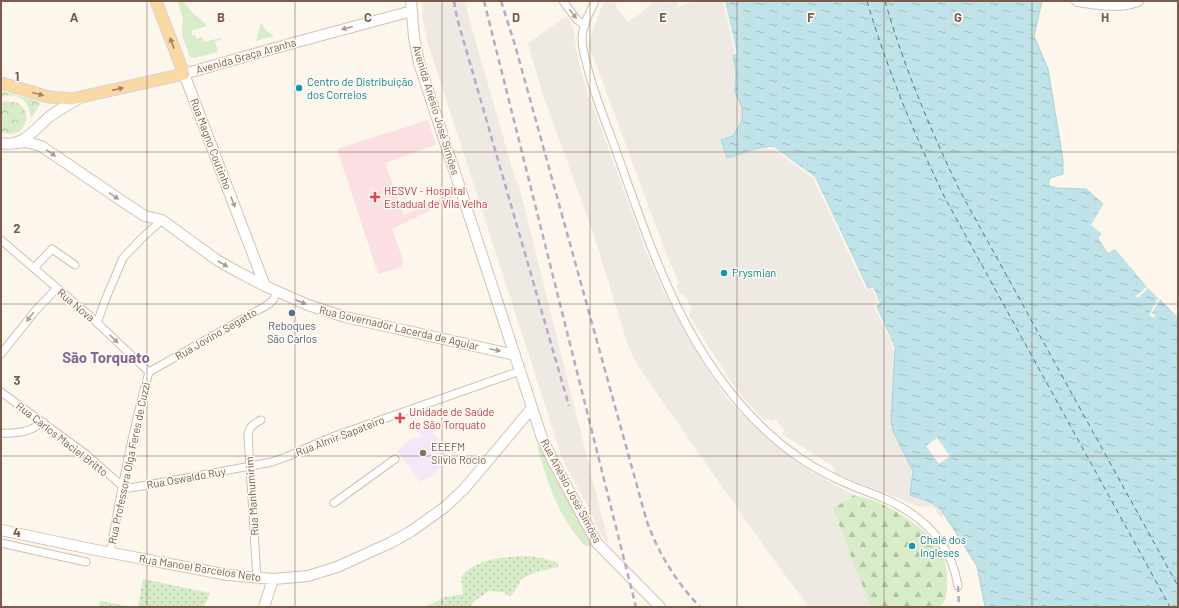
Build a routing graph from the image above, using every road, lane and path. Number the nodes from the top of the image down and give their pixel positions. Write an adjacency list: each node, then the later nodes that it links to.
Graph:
1 (156, 1): 10 (main road, Rua Magno Coutinho, one-way to 1)
2 (564, 1): 9 (street, one-way to 9)
3 (596, 1): 9 (street)
4 (1126, 1): 8 (street)
5 (1138, 1): 8 (street)
6 (1082, 2): 8 (street)
7 (412, 6): 10 (street, Avenida Graça Aranha, one-way to 10); 24 (street, Avenida Anésio José Simões)
8 (1116, 6)
9 (585, 25): 44 (street)
10 (184, 74): 12 (main road, Avenida Graça Aranha, one-way to 10); 19 (street, Rua Magno Coutinho, one-way to 19)
11 (1, 83): 12 (main road, Avenida Graça Aranha, one-way to 12)
12 (80, 98): 14 (street)
13 (1, 143): 14 (street, Rua Governador Lacerda de Aguiar)
14 (17, 143): 15 (street, Rua Governador Lacerda de Aguiar, one-way to 15)
15 (162, 220): 19 (street, Rua Governador Lacerda de Aguiar, one-way to 19); 22 (street)
16 (1, 240): 18 (street, Rua Nova)
17 (75, 265): 18 (street)
18 (34, 268): 20 (street, Rua Nova)
19 (265, 286): 21 (street, Rua Governador Lacerda de Aguiar)
20 (56, 288): 22 (street, Rua Nova); 23 (street, one-way to 23)
21 (278, 292): 24 (street, Rua Governador Lacerda de Aguiar, one-way to 24); 26 (street, Rua Jovino Segatto)
22 (97, 322): 26 (street, Rua Nova, one-way to 26)
23 (1, 354)
24 (515, 355): 25 (street, Rua Anésio José Simões)
25 (520, 371): 28 (street, Rua Anésio José Simões); 33 (street, Rua Almir Sapateiro)
26 (149, 372): 34 (street, Rua Professora Olga Feres de Cuzzi)
27 (1, 392): 30 (street, Rua Carlos Maciel Britto)
28 (532, 408): 43 (street, Rua Manoel Barcelos Neto); 46 (street, Rua Anésio José Simões)
29 (261, 420): 33 (street, Rua Manhumirim)
30 (43, 422): 31 (street); 34 (street, Rua Carlos Maciel Britto)
31 (1, 433)
32 (395, 459): 37 (street)
33 (250, 467): 35 (street, Rua Oswaldo Ruy); 42 (street, Rua Manhumirim)
34 (122, 486): 35 (street, Rua Oswaldo Ruy); 36 (street, Rua Professora Olga Feres de Cuzzi)
35 (137, 487): 36 (street)
36 (120, 498): 40 (street, Rua Professora Olga Feres de Cuzzi)
37 (334, 503)
38 (1, 530): 40 (street, Rua Manoel Barcelos Neto)
39 (1, 544): 41 (street)
40 (110, 553): 42 (street, Rua Manoel Barcelos Neto)
41 (86, 562)
42 (257, 578): 43 (street, Rua Manoel Barcelos Neto)
43 (273, 579): 45 (street)
44 (958, 586)
45 (264, 607)
46 (660, 607)

